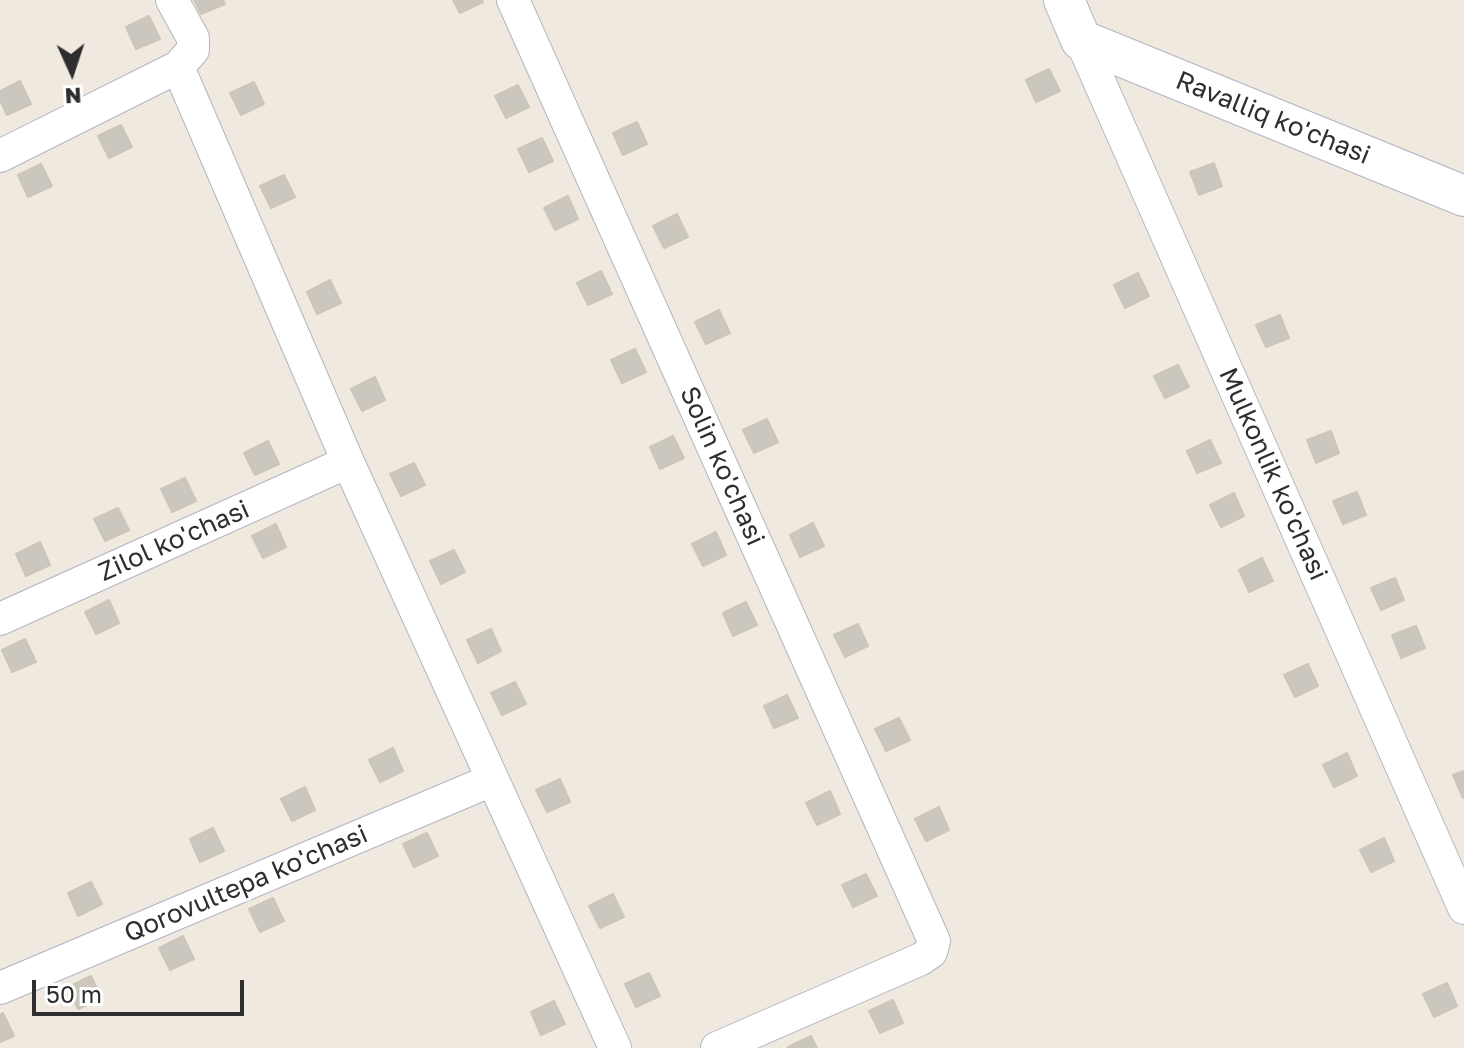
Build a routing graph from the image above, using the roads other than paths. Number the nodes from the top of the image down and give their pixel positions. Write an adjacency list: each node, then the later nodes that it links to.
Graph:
1 (172, 0): 5 (street)
2 (513, 0): 14 (street, Solin ko'chasi)
3 (1064, 0): 4 (street)
4 (1081, 40): 7 (street, Ravalliq ko'chasi); 11 (street, Mulkonlik ko'chasi)
5 (178, 67): 6 (street); 8 (street)
6 (0, 156)
7 (1464, 196)
8 (348, 462): 9 (street, Zilol ko'chasi); 10 (street)
9 (0, 619)
10 (492, 780): 12 (street, Qorovultepa ko'chasi); 13 (street)
11 (1464, 908)
12 (0, 988)
13 (615, 1048)
14 (717, 1048)

